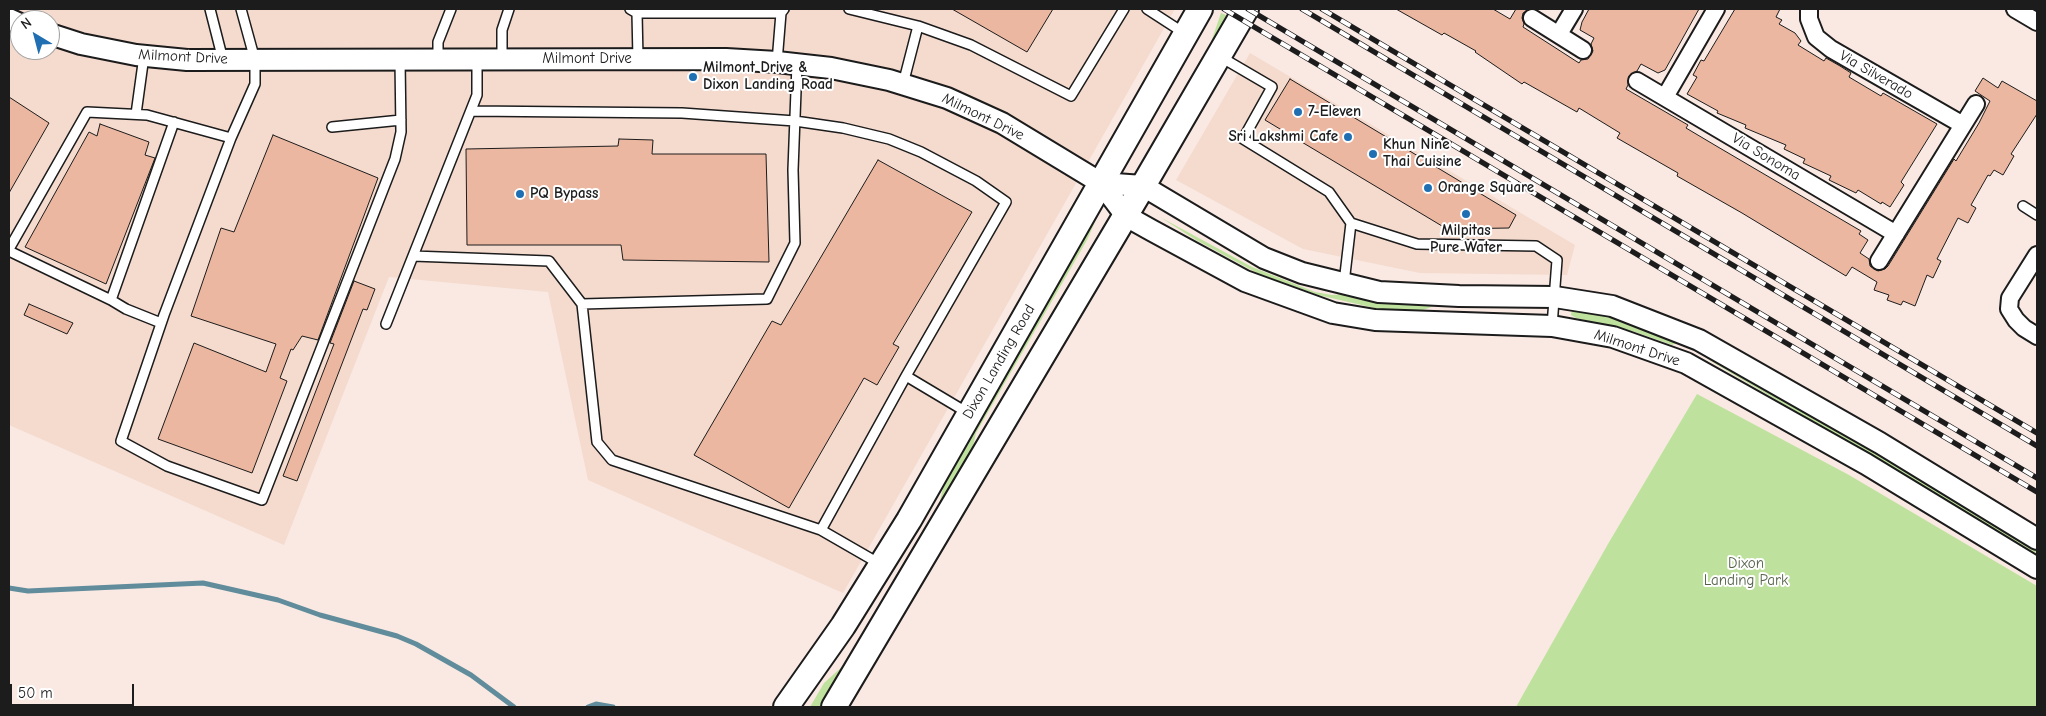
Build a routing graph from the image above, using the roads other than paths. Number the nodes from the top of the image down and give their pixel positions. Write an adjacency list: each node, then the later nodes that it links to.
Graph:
1 (210, 9): 27 (lane)
2 (241, 9): 28 (lane)
3 (451, 9): 30 (lane)
4 (510, 9): 25 (lane)
5 (849, 9): 18 (lane)
6 (1124, 9): 18 (lane)
7 (1147, 9): 19 (lane)
8 (1200, 9): 19 (main road, Dixon Landing Road)
9 (1246, 9): 23 (main road)
10 (1574, 9): 20 (street)
11 (1716, 9): 36 (street)
12 (1809, 9): 43 (street, Via Silverado)
13 (2015, 9): 17 (street)
14 (633, 11): 15 (lane); 26 (lane)
15 (782, 11): 32 (lane)
16 (1532, 18): 20 (street)
17 (2037, 22)
18 (918, 26): 35 (lane)
19 (1186, 34): 46 (main road, Dixon Landing Road)
20 (1559, 34): 22 (street)
21 (60, 37): 24 (street, Milmont Drive)
22 (1583, 50)
23 (1219, 55): 47 (main road); 51 (lane)
24 (144, 56): 27 (street, Milmont Drive); 39 (lane)
25 (502, 59): 26 (street, Milmont Drive); 31 (street, Milmont Drive)
26 (638, 59): 32 (street, Milmont Drive)
27 (223, 60): 28 (street, Milmont Drive)
28 (255, 60): 29 (street, Milmont Drive); 45 (lane)
29 (400, 60): 30 (street, Milmont Drive); 40 (lane)
30 (438, 60): 31 (street, Milmont Drive)
31 (477, 60): 38 (lane)
32 (777, 62): 33 (street, Milmont Drive)
33 (798, 64): 35 (street, Milmont Drive); 41 (lane)
34 (1637, 80): 36 (street, Via Sonoma)
35 (903, 84): 46 (street, Milmont Drive)
36 (1666, 97): 52 (street, Via Sonoma)
37 (1976, 104): 43 (street)
38 (471, 111): 41 (lane); 55 (lane)
39 (136, 114): 42 (lane); 53 (lane)
40 (401, 120): 44 (lane); 61 (lane)
41 (795, 121): 60 (lane); 65 (lane)
42 (174, 122): 45 (lane); 59 (lane)
43 (1963, 125): 52 (street)
44 (332, 127)
45 (231, 138): 61 (lane)
46 (1101, 182): 47 (street, Milmont Drive); 50 (street, Milmont Drive); 66 (main road, Dixon Landing Road)
47 (1143, 186): 50 (main road); 57 (street, Milmont Drive)
48 (2023, 206): 49 (lane)
49 (2037, 215)
50 (1126, 216): 63 (street, Milmont Drive); 72 (main road)
51 (1351, 222): 57 (lane); 58 (lane)
52 (1896, 234): 56 (street)
53 (9, 250): 59 (lane)
54 (2037, 255): 64 (street)
55 (413, 256): 60 (lane); 62 (lane)
56 (1879, 261)
57 (1344, 283): 58 (street, Milmont Drive)
58 (1555, 297): 63 (lane); 68 (street, Milmont Drive)
59 (111, 300): 61 (lane)
60 (582, 304): 67 (lane)
61 (161, 323)
62 (386, 324)
63 (1552, 326): 70 (street, Milmont Drive)
64 (2037, 336)
65 (906, 376): 66 (lane); 67 (lane)
66 (970, 414): 69 (main road, Dixon Landing Road)
67 (821, 530): 69 (lane)
68 (2037, 539)
69 (880, 564): 71 (main road, Dixon Landing Road)
70 (2037, 568)
71 (786, 707)
72 (834, 707)

